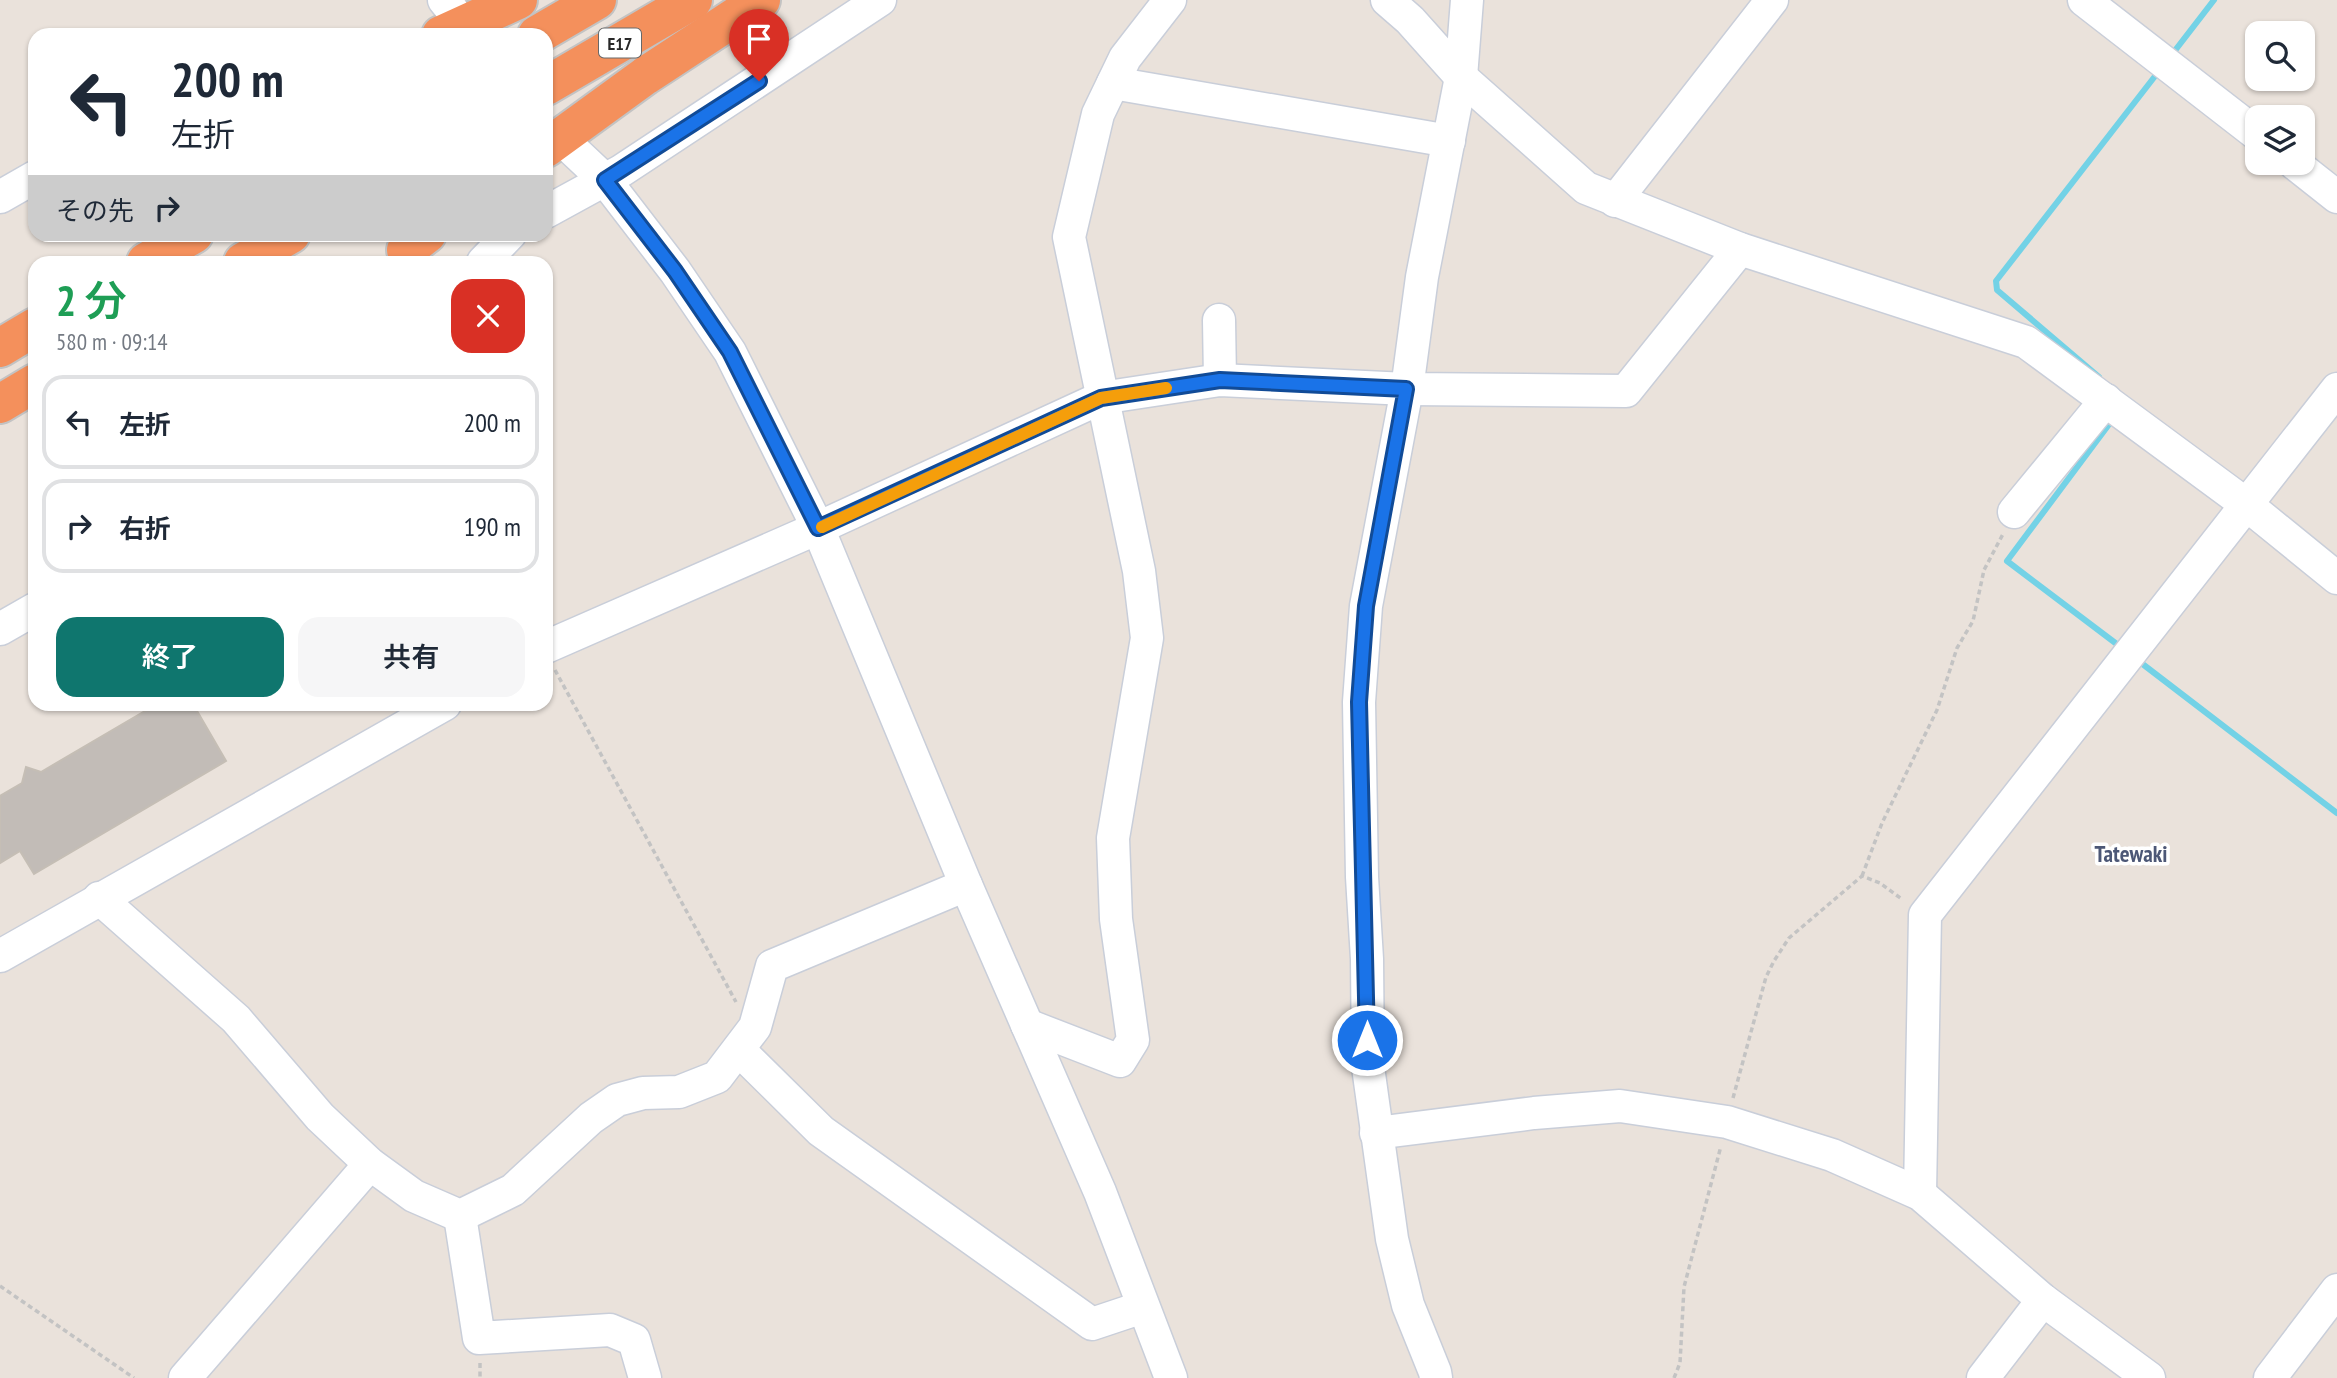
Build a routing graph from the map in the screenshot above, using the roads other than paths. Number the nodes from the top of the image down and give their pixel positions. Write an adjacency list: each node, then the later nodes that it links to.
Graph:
1 (519, 0): 11 (highway)
2 (597, 0): 12 (highway, E17)
3 (693, 0): 14 (highway, E17)
4 (761, 0): 18 (highway)
5 (880, 0): 20 (street)
6 (1170, 0): 15 (street)
7 (1387, 0): 13 (street)
8 (1467, 0): 13 (street)
9 (1772, 0): 24 (street)
10 (2084, 0): 16 (street)
11 (445, 15)
12 (549, 28)
13 (1461, 77): 17 (street); 24 (street)
14 (553, 82)
15 (1113, 83): 17 (street); 40 (street)
16 (2245, 125)
17 (1448, 141): 38 (street)
18 (559, 148): 20 (street)
19 (2309, 175): 23 (street)
20 (605, 180): 25 (street); 45 (street)
21 (28, 181): 22 (street)
22 (0, 197)
23 (2337, 197)
24 (1615, 201): 29 (street)
25 (553, 208)
26 (180, 242): 30 (highway)
27 (277, 242): 31 (highway)
28 (502, 242): 32 (street)
29 (1740, 249): 38 (street); 41 (street)
30 (156, 256)
31 (253, 256)
32 (488, 256)
33 (1219, 320): 36 (street)
34 (28, 331): 35 (highway)
35 (0, 348)
36 (1220, 380): 38 (street); 40 (street)
37 (28, 387): 42 (highway)
38 (1406, 389): 56 (street)
39 (2337, 389): 43 (street)
40 (1101, 398): 45 (street); 54 (street)
41 (2106, 400): 43 (street); 44 (street)
42 (0, 404)
43 (2246, 505): 46 (street); 58 (street)
44 (2014, 512)
45 (818, 528): 49 (street); 51 (street)
46 (2337, 578)
47 (28, 612): 48 (street)
48 (0, 629)
49 (553, 654)
50 (433, 711): 52 (street)
51 (966, 885): 54 (street); 55 (street)
52 (99, 898): 53 (street); 57 (street)
53 (0, 956)
54 (1027, 1025): 62 (street)
55 (747, 1038): 59 (street); 62 (street)
56 (1376, 1133): 58 (street); 66 (street)
57 (370, 1164): 59 (street); 63 (street)
58 (1920, 1194): 61 (street)
59 (460, 1216): 64 (street)
60 (2337, 1290): 69 (street)
61 (2043, 1300): 67 (street); 68 (street)
62 (1143, 1307): 65 (street)
63 (185, 1378)
64 (645, 1378)
65 (1171, 1378)
66 (1436, 1378)
67 (1983, 1378)
68 (2149, 1378)
69 (2270, 1378)

